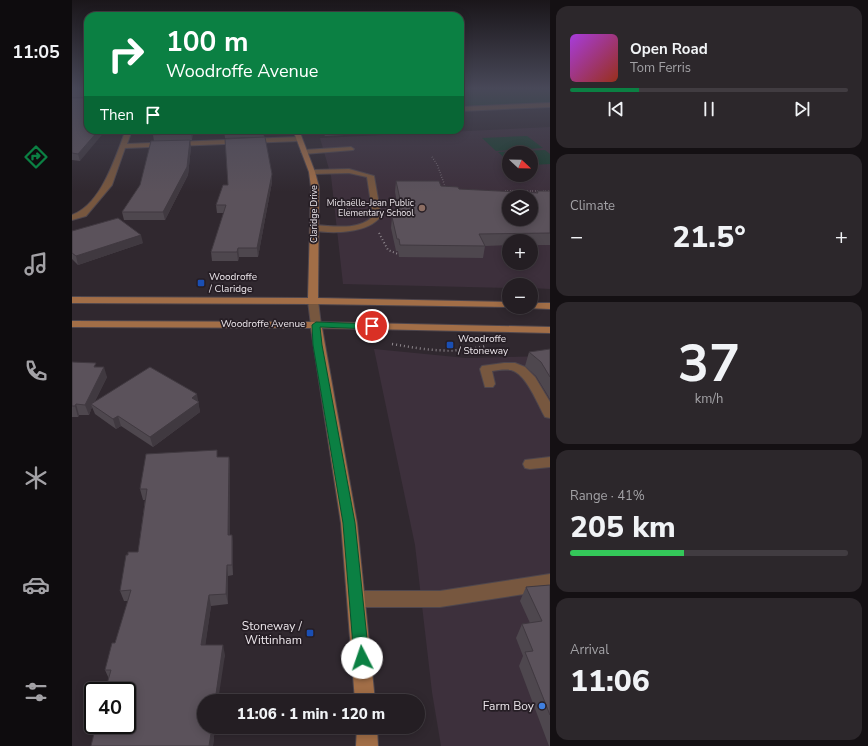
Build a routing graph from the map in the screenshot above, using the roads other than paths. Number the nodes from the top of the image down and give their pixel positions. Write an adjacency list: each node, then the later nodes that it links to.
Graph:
1 (128, 134): 4 (street)
2 (297, 134): 3 (street, Claridge Drive)
3 (299, 139): 4 (street); 6 (street, Claridge Drive)
4 (123, 146): 8 (street)
5 (351, 150): 6 (street)
6 (304, 152): 7 (street, Claridge Drive)
7 (312, 172): 9 (street, Claridge Drive); 9 (street)
8 (72, 218)
9 (314, 228): 11 (street, Claridge Drive)
10 (72, 300): 11 (street)
11 (313, 301): 12 (street); 16 (street)
12 (502, 305)
13 (538, 306): 14 (street)
14 (550, 306)
15 (72, 324): 16 (street, Woodroffe Avenue)
16 (316, 325): 17 (street, Woodroffe Avenue); 23 (street)
17 (550, 330)
18 (489, 384): 19 (street)
19 (550, 414)
20 (550, 462): 21 (street)
21 (530, 464)
22 (550, 582): 23 (street)
23 (357, 599): 24 (street)
24 (364, 694)
25 (367, 734): 26 (street)
26 (367, 746)

